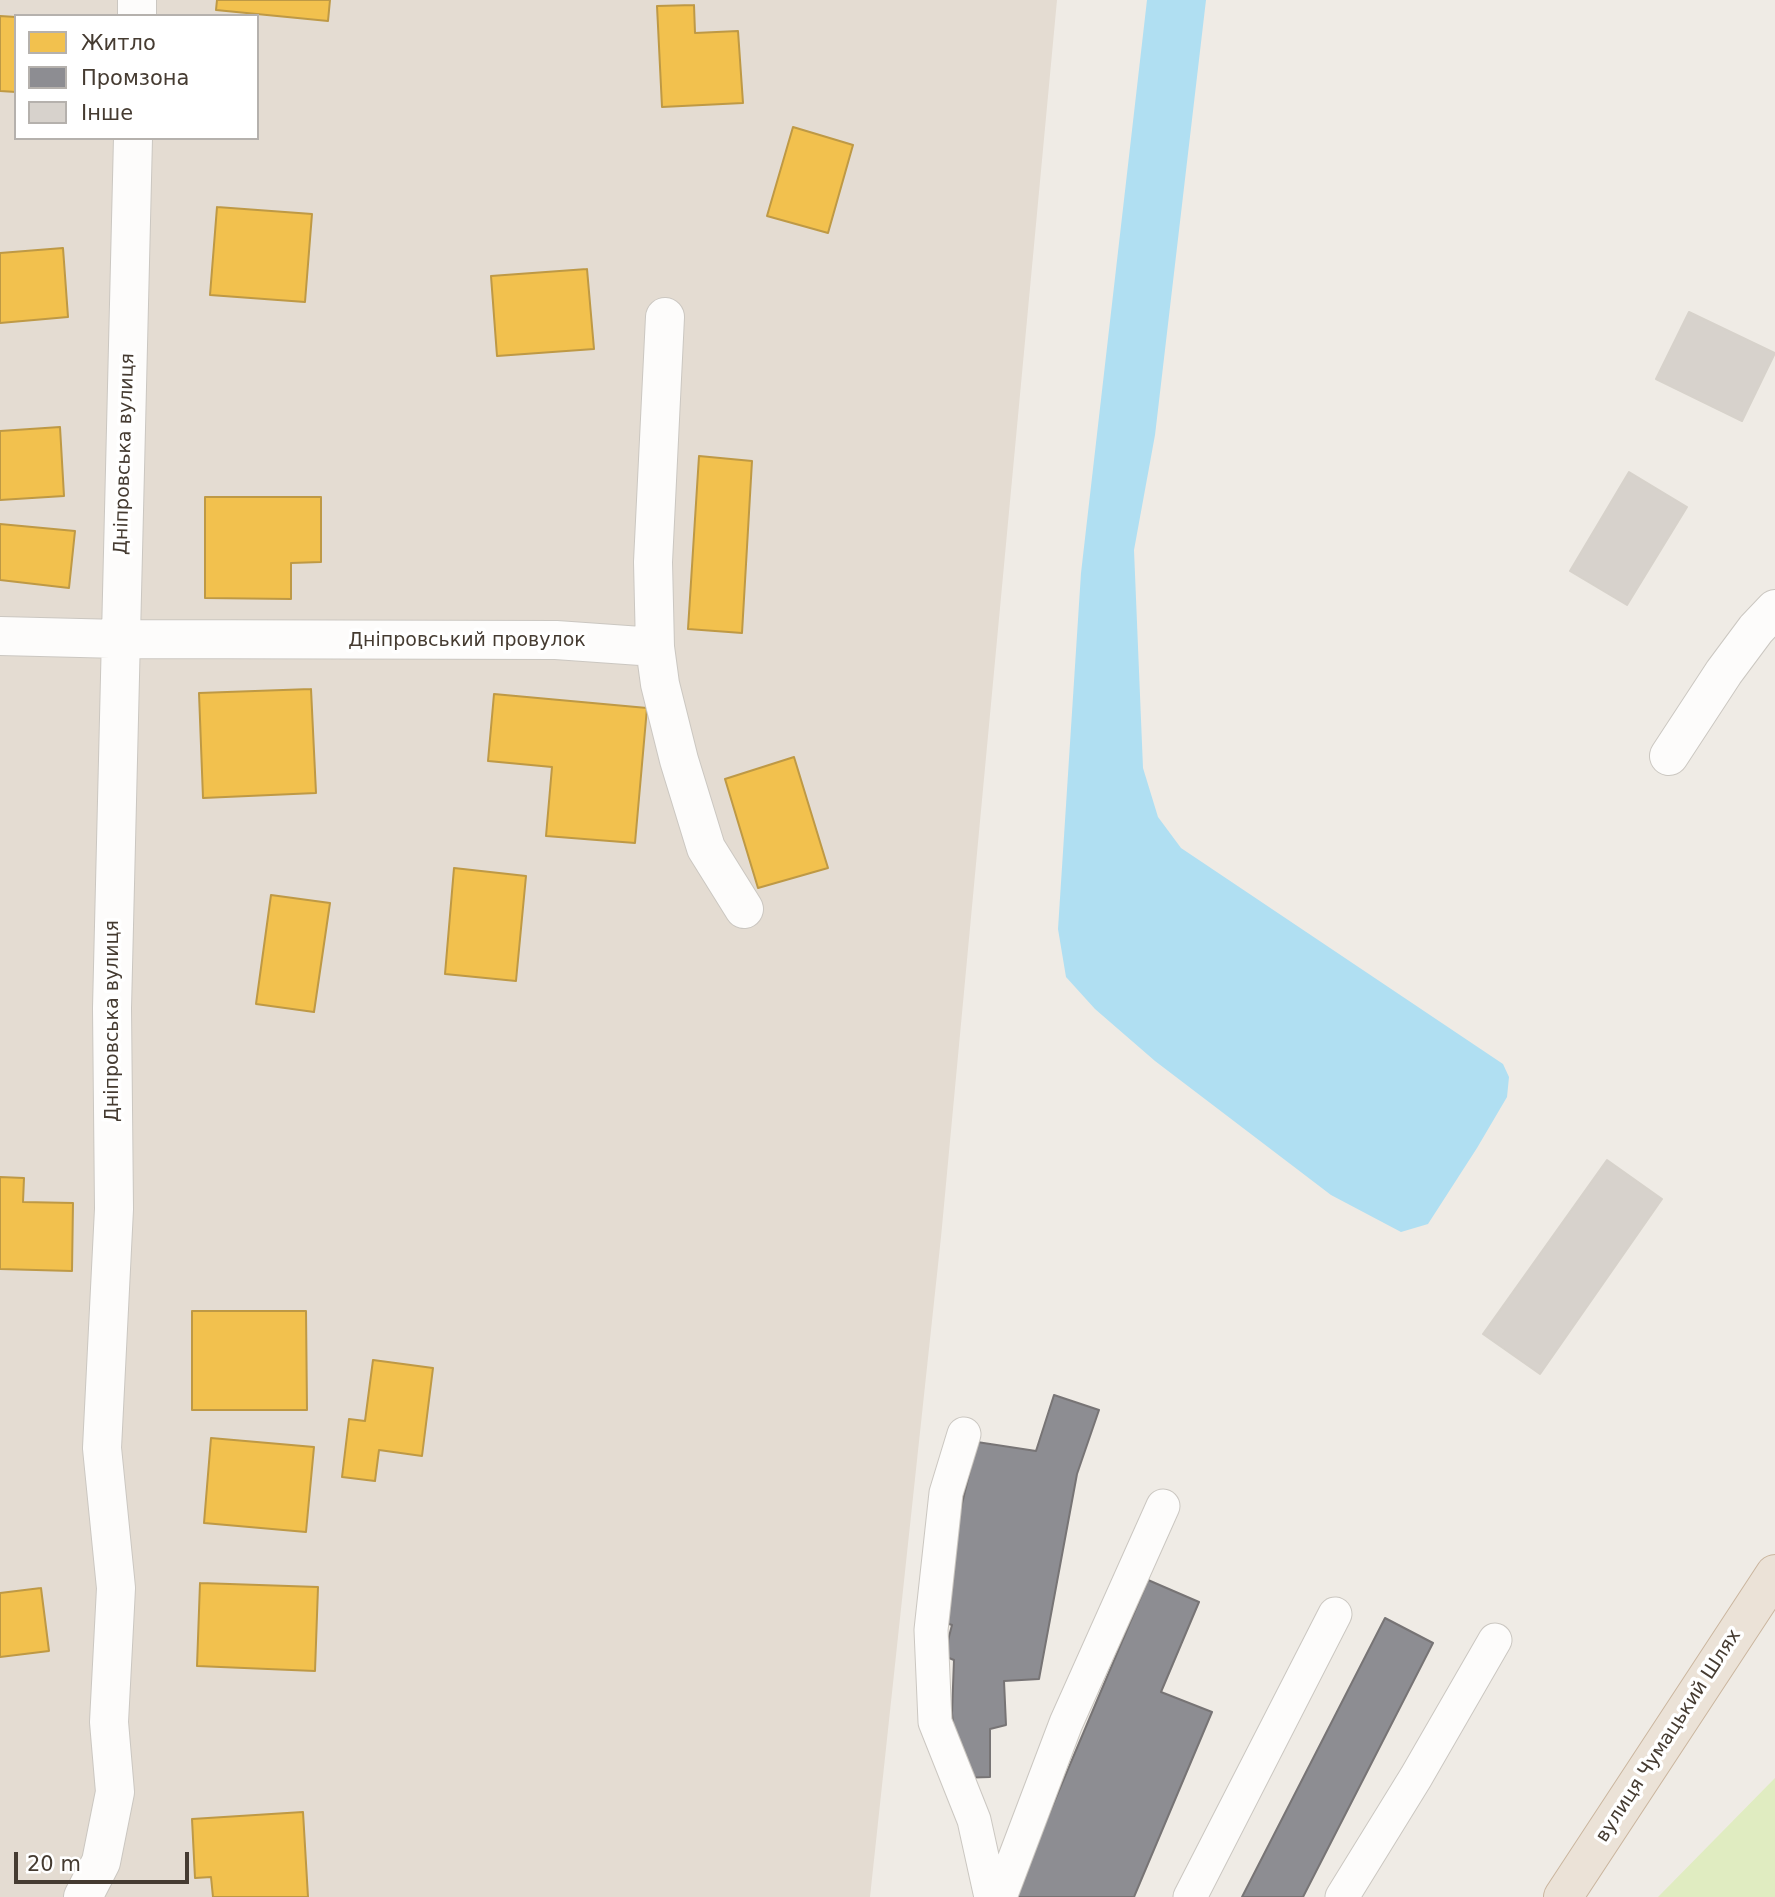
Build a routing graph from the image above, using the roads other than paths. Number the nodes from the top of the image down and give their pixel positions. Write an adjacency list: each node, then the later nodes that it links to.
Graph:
1 (133, 140): 5 (street, Дніпровська вулиця)
2 (665, 317): 6 (street)
3 (1775, 609): 7 (street)
4 (0, 636): 5 (street, Дніпровський провулок)
5 (120, 639): 6 (street, Дніпровський провулок); 14 (street, Дніпровська вулиця)
6 (655, 647): 8 (street)
7 (1670, 757)
8 (744, 909)
9 (964, 1434): 15 (lane)
10 (1163, 1506): 16 (lane)
11 (1775, 1574): 19 (highway, вулиця Чумацький Шлях)
12 (1335, 1614): 17 (lane)
13 (1495, 1640): 18 (lane)
14 (83, 1897)
15 (991, 1897)
16 (1000, 1897)
17 (1190, 1897)
18 (1342, 1897)
19 (1563, 1897)

